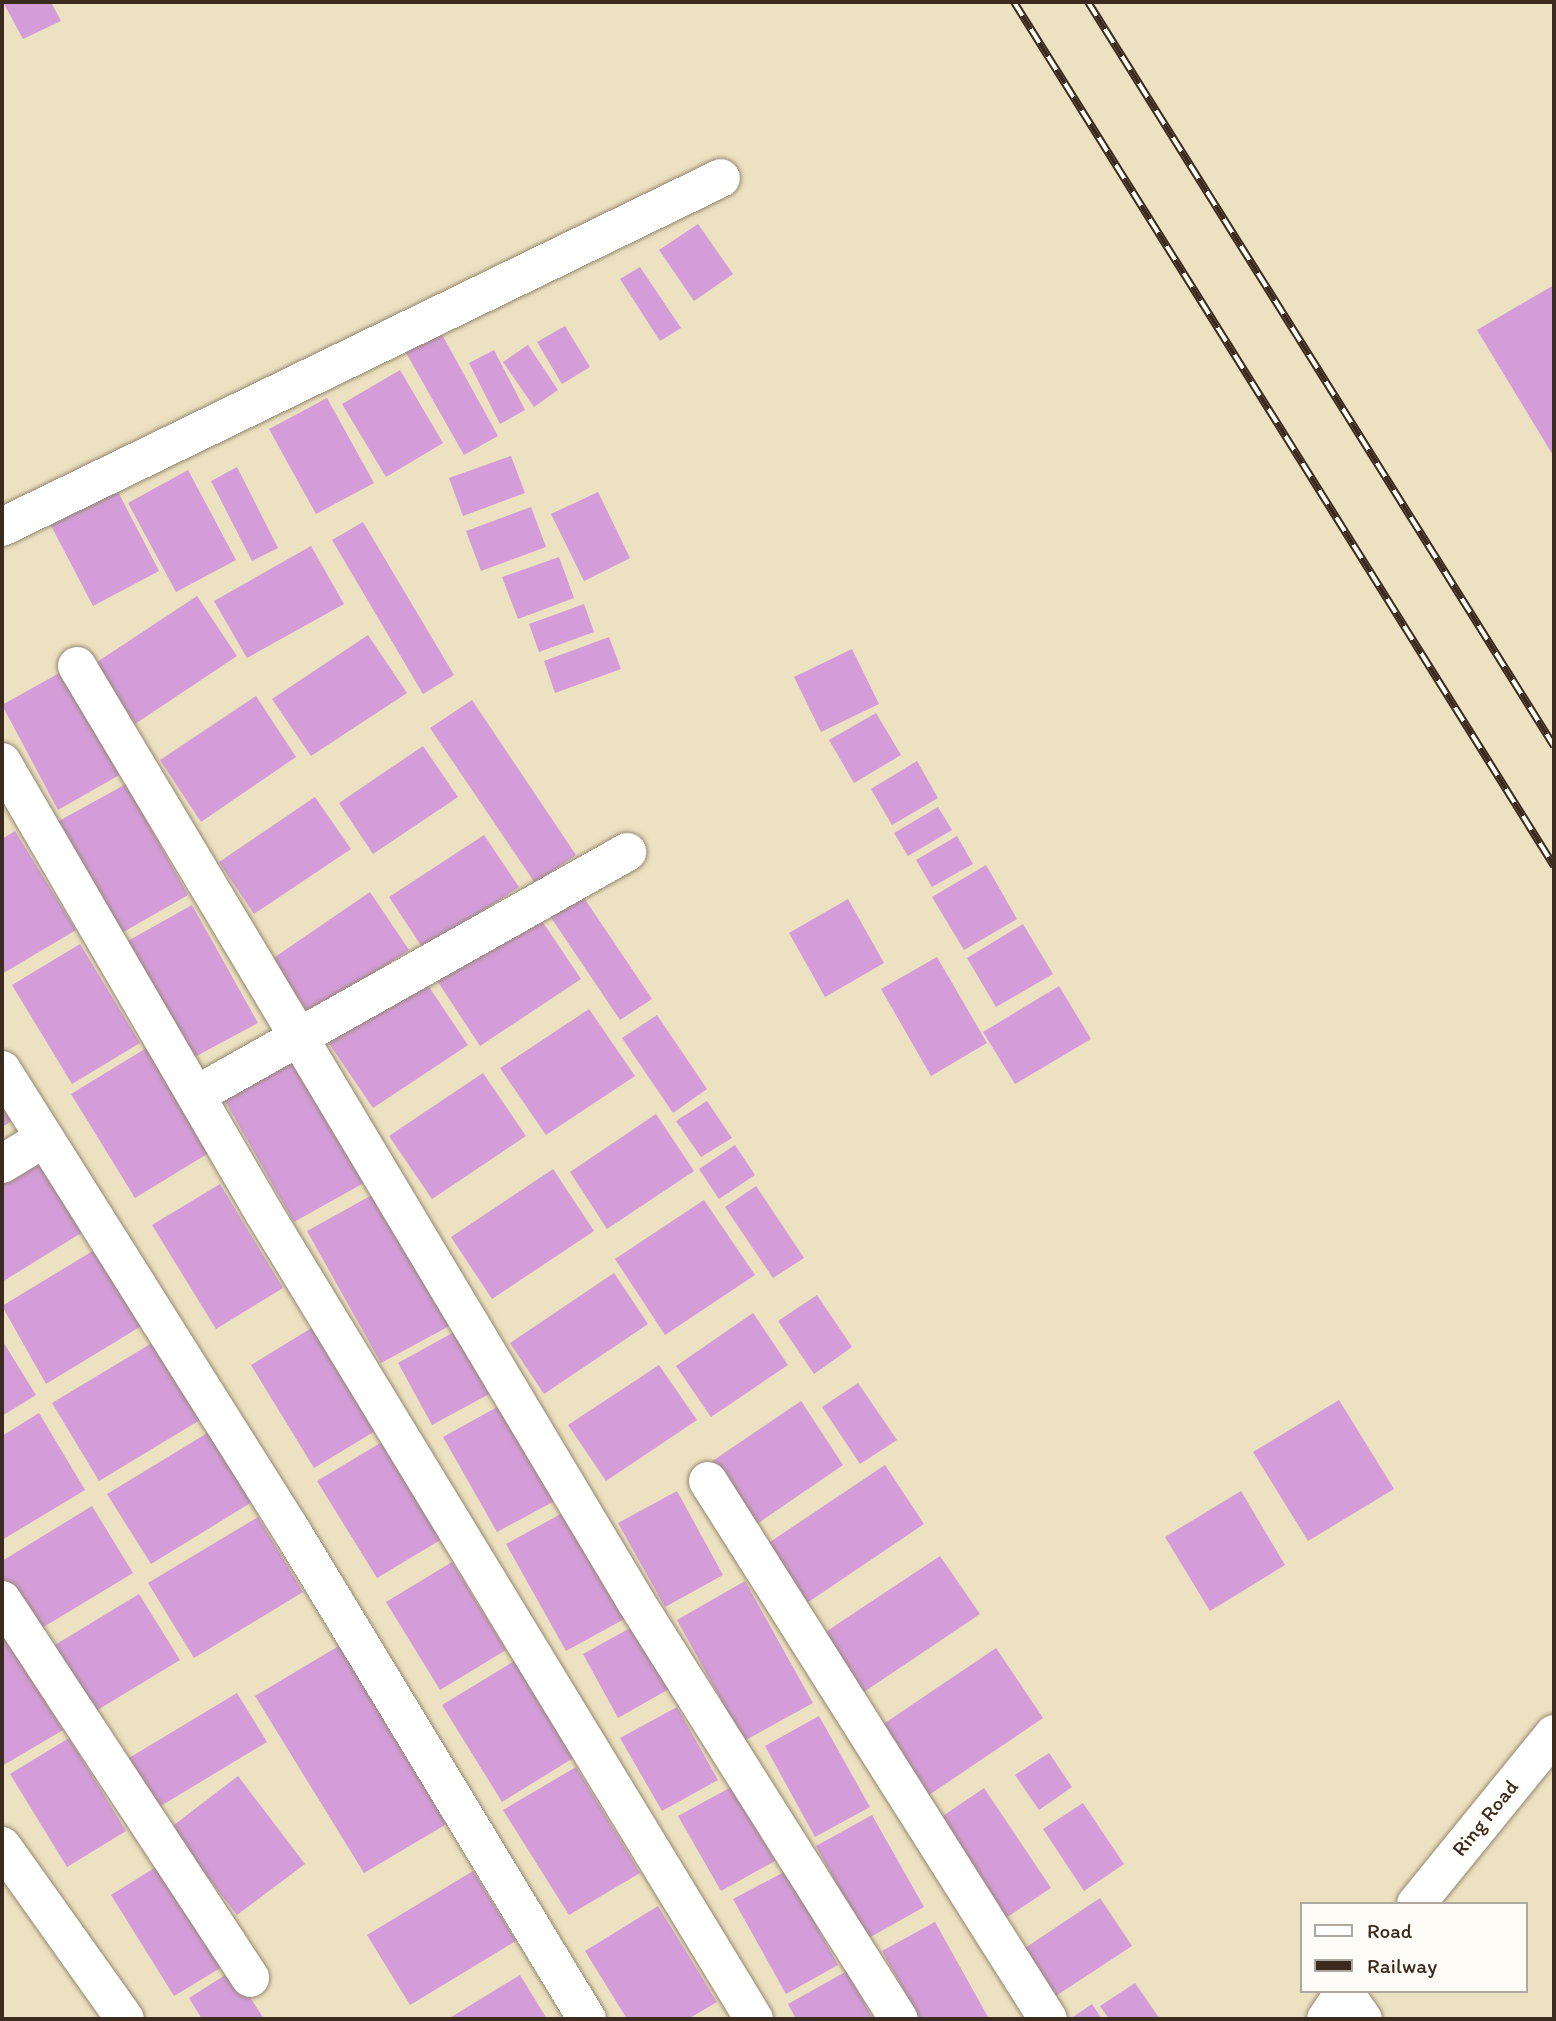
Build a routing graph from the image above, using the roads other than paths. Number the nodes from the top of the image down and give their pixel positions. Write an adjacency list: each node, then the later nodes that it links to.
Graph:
1 (721, 178): 2 (main road)
2 (2, 527)
3 (77, 666): 6 (main road)
4 (2, 762): 8 (main road)
5 (627, 852): 6 (main road)
6 (298, 1035): 8 (main road); 22 (main road)
7 (2, 1070): 9 (main road)
8 (196, 1095): 21 (main road)
9 (43, 1139): 10 (main road); 20 (main road)
10 (2, 1164)
11 (708, 1480): 23 (main road)
12 (2, 1600): 16 (main road)
13 (1554, 1734): 15 (main road, Ring Road)
14 (2, 1846): 19 (main road)
15 (1418, 1902)
16 (250, 1978)
17 (1344, 1993): 24 (main road)
18 (1346, 1993): 25 (main road)
19 (125, 2019)
20 (587, 2019)
21 (754, 2019)
22 (900, 2019)
23 (1048, 2019)
24 (1326, 2019)
25 (1363, 2019)

